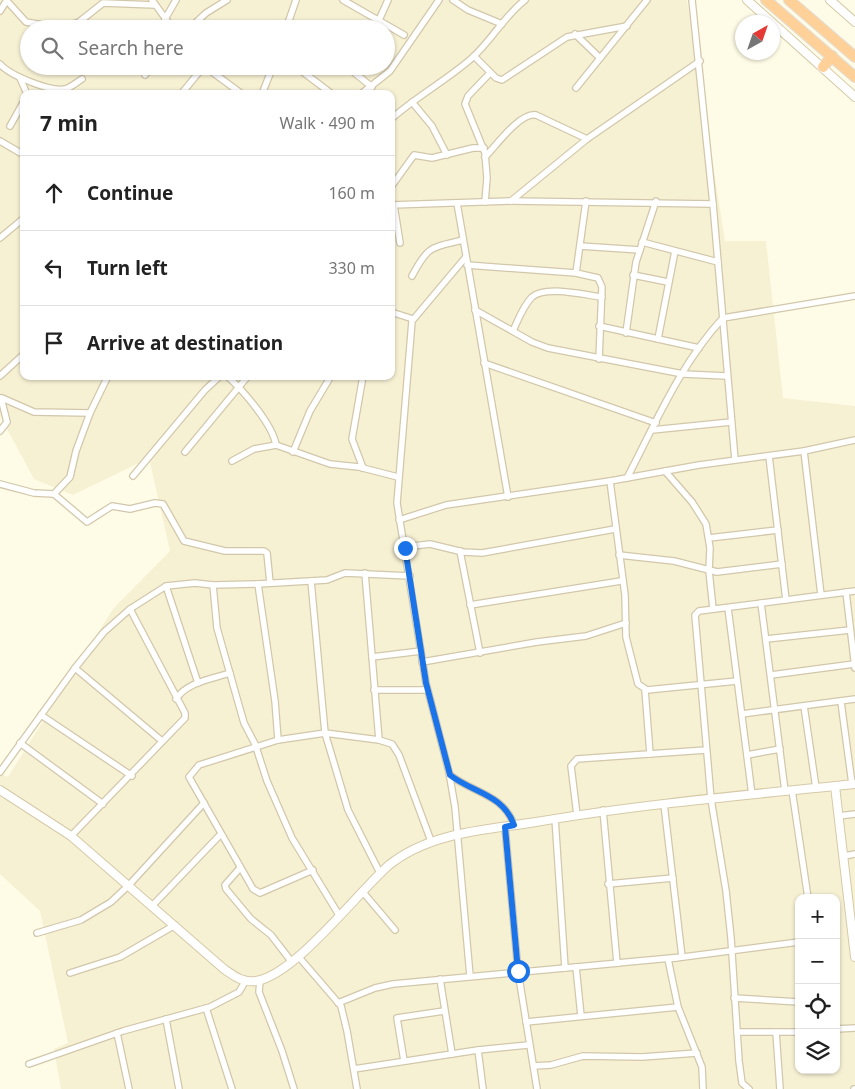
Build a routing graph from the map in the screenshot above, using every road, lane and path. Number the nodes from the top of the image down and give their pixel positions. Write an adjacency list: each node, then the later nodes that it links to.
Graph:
1 (7, 0): 17 (street); 19 (street)
2 (176, 0): 18 (street)
3 (227, 0): 21 (street)
4 (296, 0): 22 (street)
5 (343, 0): 23 (street)
6 (388, 0): 23 (street)
7 (439, 0): 36 (street)
8 (453, 0): 25 (street)
9 (525, 0): 25 (street)
10 (647, 0): 26 (street)
11 (692, 0): 34 (street)
12 (747, 0): 37 (street)
13 (766, 0): 31 (highway)
14 (789, 0): 32 (highway)
15 (830, 0): 24 (street)
16 (153, 2): 18 (street); 20 (street)
17 (0, 11)
18 (165, 19)
19 (24, 20)
20 (82, 20)
21 (199, 20)
22 (289, 20)
23 (379, 20)
24 (855, 22)
25 (502, 24): 30 (street)
26 (627, 26): 28 (street); 33 (street)
27 (395, 30): 29 (street)
28 (575, 34): 33 (street); 38 (street)
29 (404, 35)
30 (474, 56): 38 (street); 57 (street)
31 (832, 56): 37 (highway); 46 (highway)
32 (855, 57)
33 (600, 58): 49 (street)
34 (700, 61): 61 (street); 73 (street)
35 (0, 64): 45 (street)
36 (395, 65)
37 (823, 67): 56 (street)
38 (490, 73): 63 (street)
39 (197, 75): 51 (street)
40 (216, 75): 52 (street)
41 (269, 75): 53 (street)
42 (307, 75): 54 (street)
43 (357, 75): 48 (street)
44 (385, 75): 48 (street)
45 (20, 78): 47 (street); 50 (street)
46 (855, 78)
47 (82, 79)
48 (372, 87): 55 (street)
49 (576, 88)
50 (24, 90)
51 (184, 90)
52 (237, 90)
53 (263, 90)
54 (327, 90)
55 (367, 90)
56 (855, 97)
57 (412, 102): 59 (street); 65 (street)
58 (20, 108): 60 (street)
59 (395, 116)
60 (10, 126)
61 (587, 139): 66 (street); 68 (street)
62 (0, 140): 64 (street)
63 (484, 148): 65 (street); 66 (street)
64 (20, 152)
65 (446, 155): 67 (street)
66 (485, 157): 70 (street)
67 (395, 181)
68 (511, 201): 69 (street); 70 (street)
69 (586, 201): 71 (street); 81 (street)
70 (485, 202): 72 (street)
71 (656, 202): 73 (street); 79 (street)
72 (457, 203): 74 (street); 78 (street)
73 (713, 204): 85 (street)
74 (395, 205)
75 (395, 219): 80 (street)
76 (20, 221): 77 (street)
77 (0, 238)
78 (463, 240): 84 (street); 88 (street)
79 (642, 242): 82 (street); 83 (street)
80 (400, 243)
81 (580, 246): 82 (street); 87 (street)
82 (640, 250): 89 (street)
83 (675, 251): 85 (street); 90 (street)
84 (466, 258): 86 (street); 96 (street)
85 (718, 262): 95 (street)
86 (466, 265): 87 (street); 93 (street)
87 (576, 273): 92 (street)
88 (412, 276)
89 (633, 276): 90 (street); 99 (street)
90 (668, 282): 100 (street)
91 (855, 296): 95 (street)
92 (602, 297): 97 (street); 98 (street)
93 (475, 310): 98 (street); 104 (street)
94 (395, 313): 96 (street)
95 (723, 318): 101 (street); 107 (street)
96 (413, 319): 132 (street)
97 (599, 326): 99 (street); 103 (street)
98 (513, 332): 103 (street)
99 (626, 332): 100 (street)
100 (658, 339): 101 (street)
101 (699, 348): 105 (street)
102 (20, 358): 106 (street)
103 (599, 359): 105 (street)
104 (484, 363): 118 (street); 137 (street)
105 (682, 374): 107 (street); 118 (street)
106 (0, 376)
107 (727, 376): 117 (street)
108 (105, 380): 116 (street)
109 (216, 380): 131 (street)
110 (232, 380): 114 (street)
111 (244, 380): 114 (street)
112 (329, 380): 125 (street)
113 (362, 380): 129 (street)
114 (239, 386): 122 (street); 124 (street)
115 (1, 397): 116 (street); 120 (street)
116 (90, 413): 136 (street)
117 (731, 422): 119 (street); 127 (street)
118 (656, 423): 119 (street)
119 (652, 430): 133 (street)
120 (0, 431)
121 (855, 441): 123 (street)
122 (276, 445): 125 (street); 128 (street)
123 (804, 451): 126 (street); 157 (street)
124 (185, 452)
125 (293, 452): 129 (street)
126 (769, 456): 127 (street); 140 (street)
127 (735, 460): 130 (street)
128 (232, 462)
129 (363, 468): 132 (street)
130 (664, 471): 133 (street); 141 (street)
131 (133, 476)
132 (398, 477): 138 (street)
133 (627, 478): 134 (street)
134 (610, 481): 137 (street); 139 (street)
135 (0, 484): 136 (street)
136 (54, 494): 151 (street)
137 (508, 497): 138 (street)
138 (399, 520): 142 (street)
139 (615, 529): 143 (street); 144 (street)
140 (778, 530): 141 (street); 145 (street)
141 (709, 538): 146 (street)
142 (405, 548): 143 (street); 148 (street)
143 (460, 551): 160 (street)
144 (618, 555): 146 (street); 150 (street)
145 (782, 564): 146 (street); 158 (street)
146 (709, 571): 163 (street)
147 (366, 573): 148 (street); 149 (street); 169 (street)
148 (410, 576): 167 (street)
149 (311, 581): 151 (street); 189 (street)
150 (621, 581): 160 (street); 164 (street)
151 (270, 583): 152 (street)
152 (258, 584): 153 (street); 190 (street)
153 (213, 585): 154 (street); 174 (street)
154 (166, 586): 162 (street); 177 (street)
155 (855, 591): 156 (street)
156 (846, 592): 157 (street); 165 (street)
157 (821, 595): 158 (street)
158 (786, 600): 159 (street)
159 (761, 603): 161 (street); 166 (street)
160 (470, 605): 168 (street)
161 (728, 608): 163 (street); 176 (street)
162 (130, 609): 172 (street); 182 (street)
163 (713, 610): 178 (street)
164 (626, 623): 168 (street); 181 (street)
165 (850, 630): 166 (street); 171 (street)
166 (766, 638): 175 (street)
167 (420, 651): 169 (street); 170 (street)
168 (480, 653): 170 (street)
169 (372, 657): 179 (street)
170 (422, 662): 180 (street)
171 (854, 664): 173 (street); 175 (street)
172 (75, 668): 188 (street); 192 (street)
173 (855, 668)
174 (230, 673): 177 (street); 194 (street)
175 (770, 675): 186 (street)
176 (737, 681): 178 (street); 187 (street)
177 (198, 683): 182 (street)
178 (700, 685): 181 (street); 196 (street)
179 (374, 690): 180 (street); 191 (street)
180 (427, 690): 200 (street)
181 (645, 690): 197 (street)
182 (176, 699): 192 (street)
183 (855, 699): 184 (street)
184 (841, 702): 185 (street); 202 (street)
185 (804, 706): 186 (street); 204 (street)
186 (775, 710): 187 (street); 195 (street)
187 (742, 714): 198 (street)
188 (41, 715): 193 (street); 201 (street)
189 (324, 733): 190 (street); 191 (street); 226 (street)
190 (278, 740): 194 (street)
191 (378, 740): 221 (street)
192 (162, 741): 201 (street)
193 (20, 743): 199 (street); 210 (street)
194 (256, 747): 209 (street); 225 (street)
195 (780, 749): 198 (street); 206 (street)
196 (706, 750): 197 (street); 208 (street)
197 (650, 754): 214 (street)
198 (747, 755): 207 (street)
199 (0, 772)
200 (450, 775): 217 (street); 218 (street)
201 (132, 776): 210 (street)
202 (854, 784): 203 (street)
203 (835, 786): 204 (street); 215 (street)
204 (816, 788): 206 (street)
205 (0, 790): 220 (street)
206 (789, 791): 207 (street); 232 (street)
207 (752, 794): 208 (street)
208 (711, 799): 211 (street); 240 (street)
209 (204, 803): 219 (street); 229 (street)
210 (103, 804): 220 (street)
211 (664, 804): 212 (street); 227 (street)
212 (603, 810): 214 (street); 228 (street)
213 (855, 814): 215 (street)
214 (576, 815): 216 (street)
215 (839, 816): 223 (street)
216 (555, 818): 217 (street); 247 (street)
217 (510, 826): 218 (street); 248 (street)
218 (458, 834): 221 (street); 250 (street)
219 (220, 835): 224 (street); 233 (street)
220 (71, 836): 229 (street)
221 (431, 841): 226 (street)
222 (855, 854): 223 (street)
223 (844, 856): 231 (street)
224 (240, 868): 225 (street); 244 (street)
225 (313, 870): 234 (street)
226 (380, 873): 230 (street)
227 (673, 878): 228 (street); 241 (street)
228 (608, 884): 245 (street)
229 (129, 885): 233 (street); 237 (street)
230 (362, 891): 234 (street); 236 (street)
231 (852, 891): 239 (street)
232 (807, 894)
233 (152, 906): 235 (street)
234 (339, 915): 244 (street)
235 (175, 925): 249 (street); 252 (street)
236 (395, 930)
237 (37, 933)
238 (795, 942): 240 (street)
239 (854, 945): 242 (street)
240 (731, 950): 241 (street); 254 (street)
241 (682, 956): 243 (street); 245 (street)
242 (855, 957)
243 (668, 958): 245 (street); 257 (street)
244 (294, 959): 253 (street); 256 (street)
245 (617, 963): 246 (street)
246 (576, 967): 247 (street); 260 (street)
247 (565, 968): 248 (street)
248 (518, 971): 250 (street); 262 (street)
249 (70, 973)
250 (470, 976): 251 (street)
251 (440, 979): 256 (street); 259 (street)
252 (246, 980): 253 (street); 258 (street)
253 (260, 980): 280 (street)
254 (734, 998): 255 (street); 265 (street)
255 (795, 1002)
256 (338, 1003): 276 (street)
257 (678, 1007): 260 (street); 271 (street)
258 (206, 1008): 261 (street); 279 (street)
259 (444, 1011): 272 (street); 273 (street)
260 (580, 1016): 262 (street)
261 (166, 1019): 268 (street); 278 (street)
262 (526, 1022): 269 (street)
263 (855, 1028): 264 (street)
264 (840, 1029)
265 (738, 1032): 266 (street); 285 (street)
266 (776, 1032): 267 (street); 286 (street)
267 (795, 1032)
268 (117, 1033): 274 (street); 277 (street)
269 (528, 1045): 270 (street); 275 (street)
270 (478, 1050): 272 (street); 282 (street)
271 (697, 1053): 275 (street); 284 (street)
272 (452, 1054): 273 (street)
273 (404, 1061): 276 (street)
274 (29, 1064)
275 (534, 1066): 283 (street)
276 (354, 1069): 281 (street)
277 (129, 1089)
278 (179, 1089)
279 (232, 1089)
280 (294, 1089)
281 (358, 1089)
282 (483, 1089)
283 (537, 1089)
284 (703, 1089)
285 (749, 1089)
286 (780, 1089)

